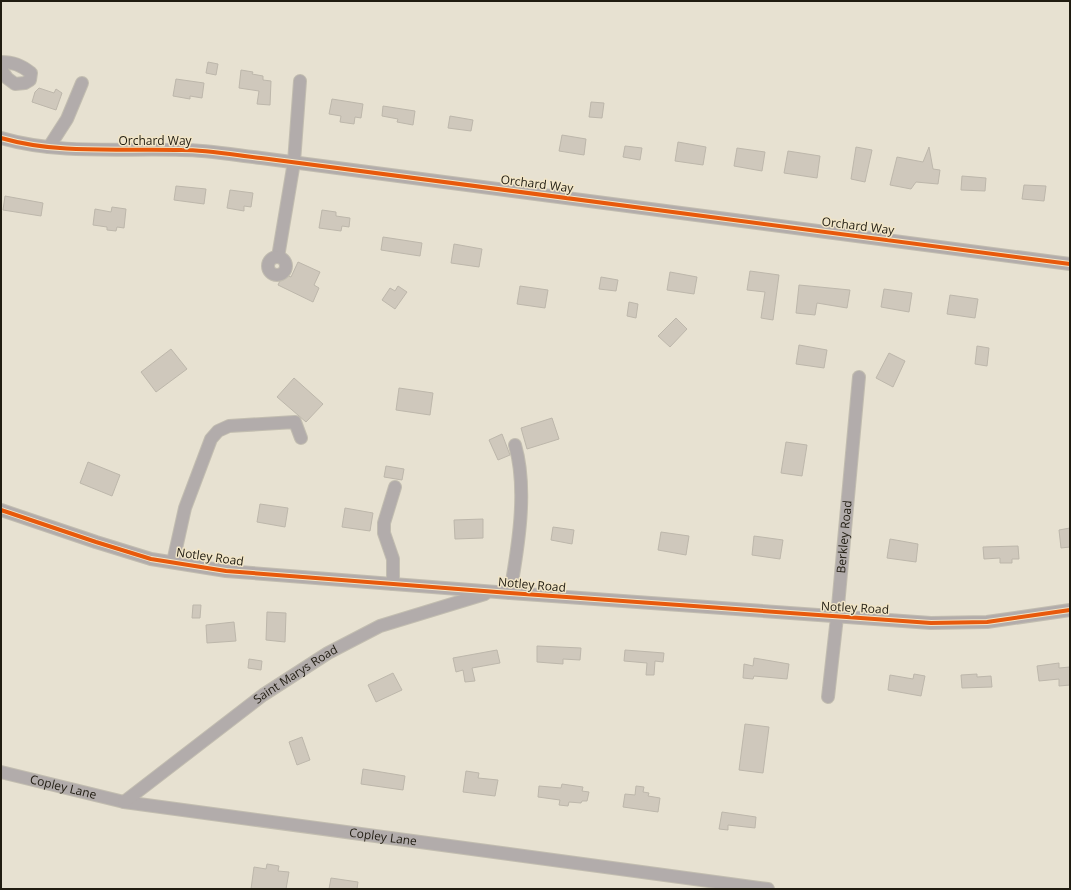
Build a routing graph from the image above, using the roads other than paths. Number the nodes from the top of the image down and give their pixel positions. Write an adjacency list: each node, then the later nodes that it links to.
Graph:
1 (1, 62): 2 (street)
2 (1, 69)
3 (300, 81): 7 (street)
4 (82, 83): 6 (street)
5 (1, 138): 6 (street, Orchard Way)
6 (49, 147): 7 (street, Orchard Way)
7 (294, 162): 8 (street); 9 (street, Orchard Way)
8 (278, 257)
9 (1070, 264)
10 (859, 377): 20 (street, Berkley Road)
11 (301, 438): 15 (street)
12 (515, 445): 18 (street)
13 (395, 487): 16 (street)
14 (1, 510): 15 (street, Notley Road)
15 (173, 562): 16 (street, Notley Road)
16 (393, 584): 17 (street, Notley Road)
17 (491, 592): 18 (street, Notley Road); 23 (street, Saint Marys Road)
18 (510, 593): 20 (street, Notley Road)
19 (1070, 610): 20 (street, Notley Road)
20 (837, 617): 21 (street, Berkley Road)
21 (828, 697)
22 (1, 772): 23 (street, Copley Lane)
23 (124, 802): 24 (street, Copley Lane)
24 (768, 889)

